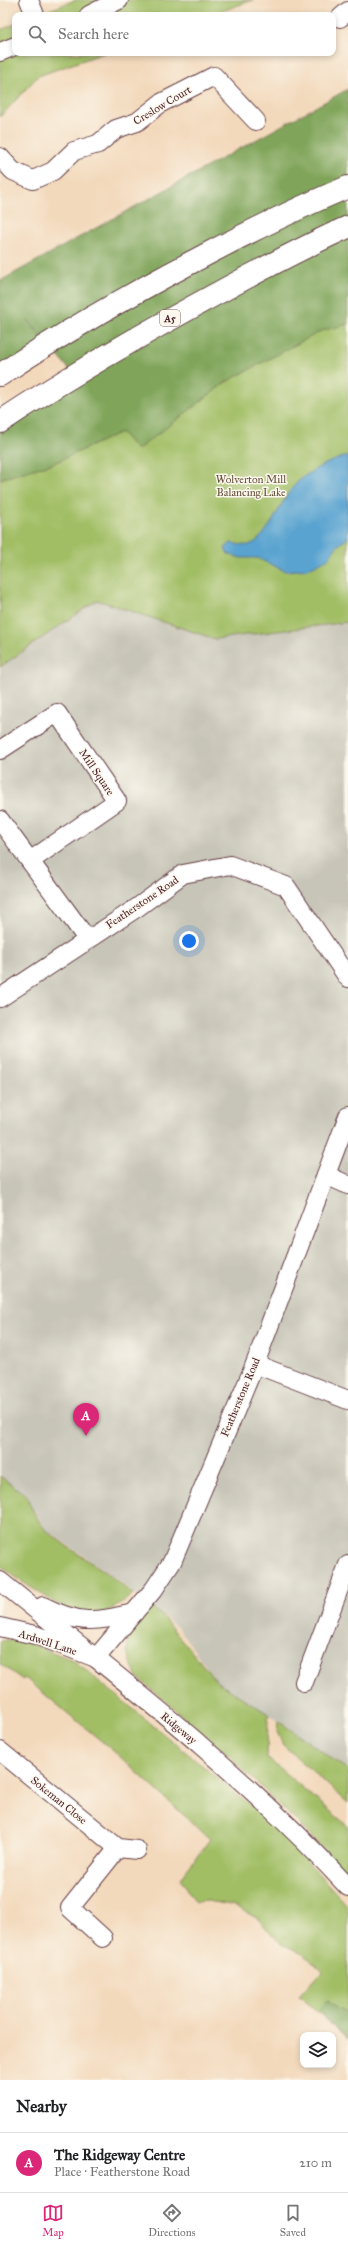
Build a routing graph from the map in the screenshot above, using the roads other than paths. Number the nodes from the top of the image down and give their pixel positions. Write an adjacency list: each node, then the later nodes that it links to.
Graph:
1 (29, 0): 3 (street)
2 (119, 0): 4 (street)
3 (35, 12)
4 (95, 12)
5 (12, 47): 6 (street)
6 (0, 52)
7 (256, 121): 8 (street, Creslow Court)
8 (0, 157)
9 (348, 187): 11 (highway)
10 (348, 227): 12 (highway, A5)
11 (0, 375)
12 (0, 422)
13 (0, 750): 15 (street, Mill Square)
14 (0, 820): 15 (street)
15 (30, 860): 16 (street)
16 (87, 939): 17 (street, Featherstone Road); 18 (street, Featherstone Road)
17 (348, 978)
18 (0, 998)
19 (348, 1116): 20 (street, Featherstone Road)
20 (326, 1175): 21 (street); 22 (street, Featherstone Road)
21 (348, 1185)
22 (255, 1364): 23 (street); 26 (street, Featherstone Road)
23 (348, 1400)
24 (348, 1565): 29 (street)
25 (2, 1586): 26 (street); 28 (street, Ridgeway)
26 (134, 1613): 28 (street, Featherstone Road)
27 (0, 1627): 28 (street, Ardwell Lane)
28 (96, 1658): 33 (street, Ridgeway)
29 (304, 1682)
30 (0, 1751): 31 (street, Sokeman Close)
31 (118, 1848): 32 (street); 34 (street)
32 (137, 1850)
33 (348, 1887)
34 (103, 1938)

